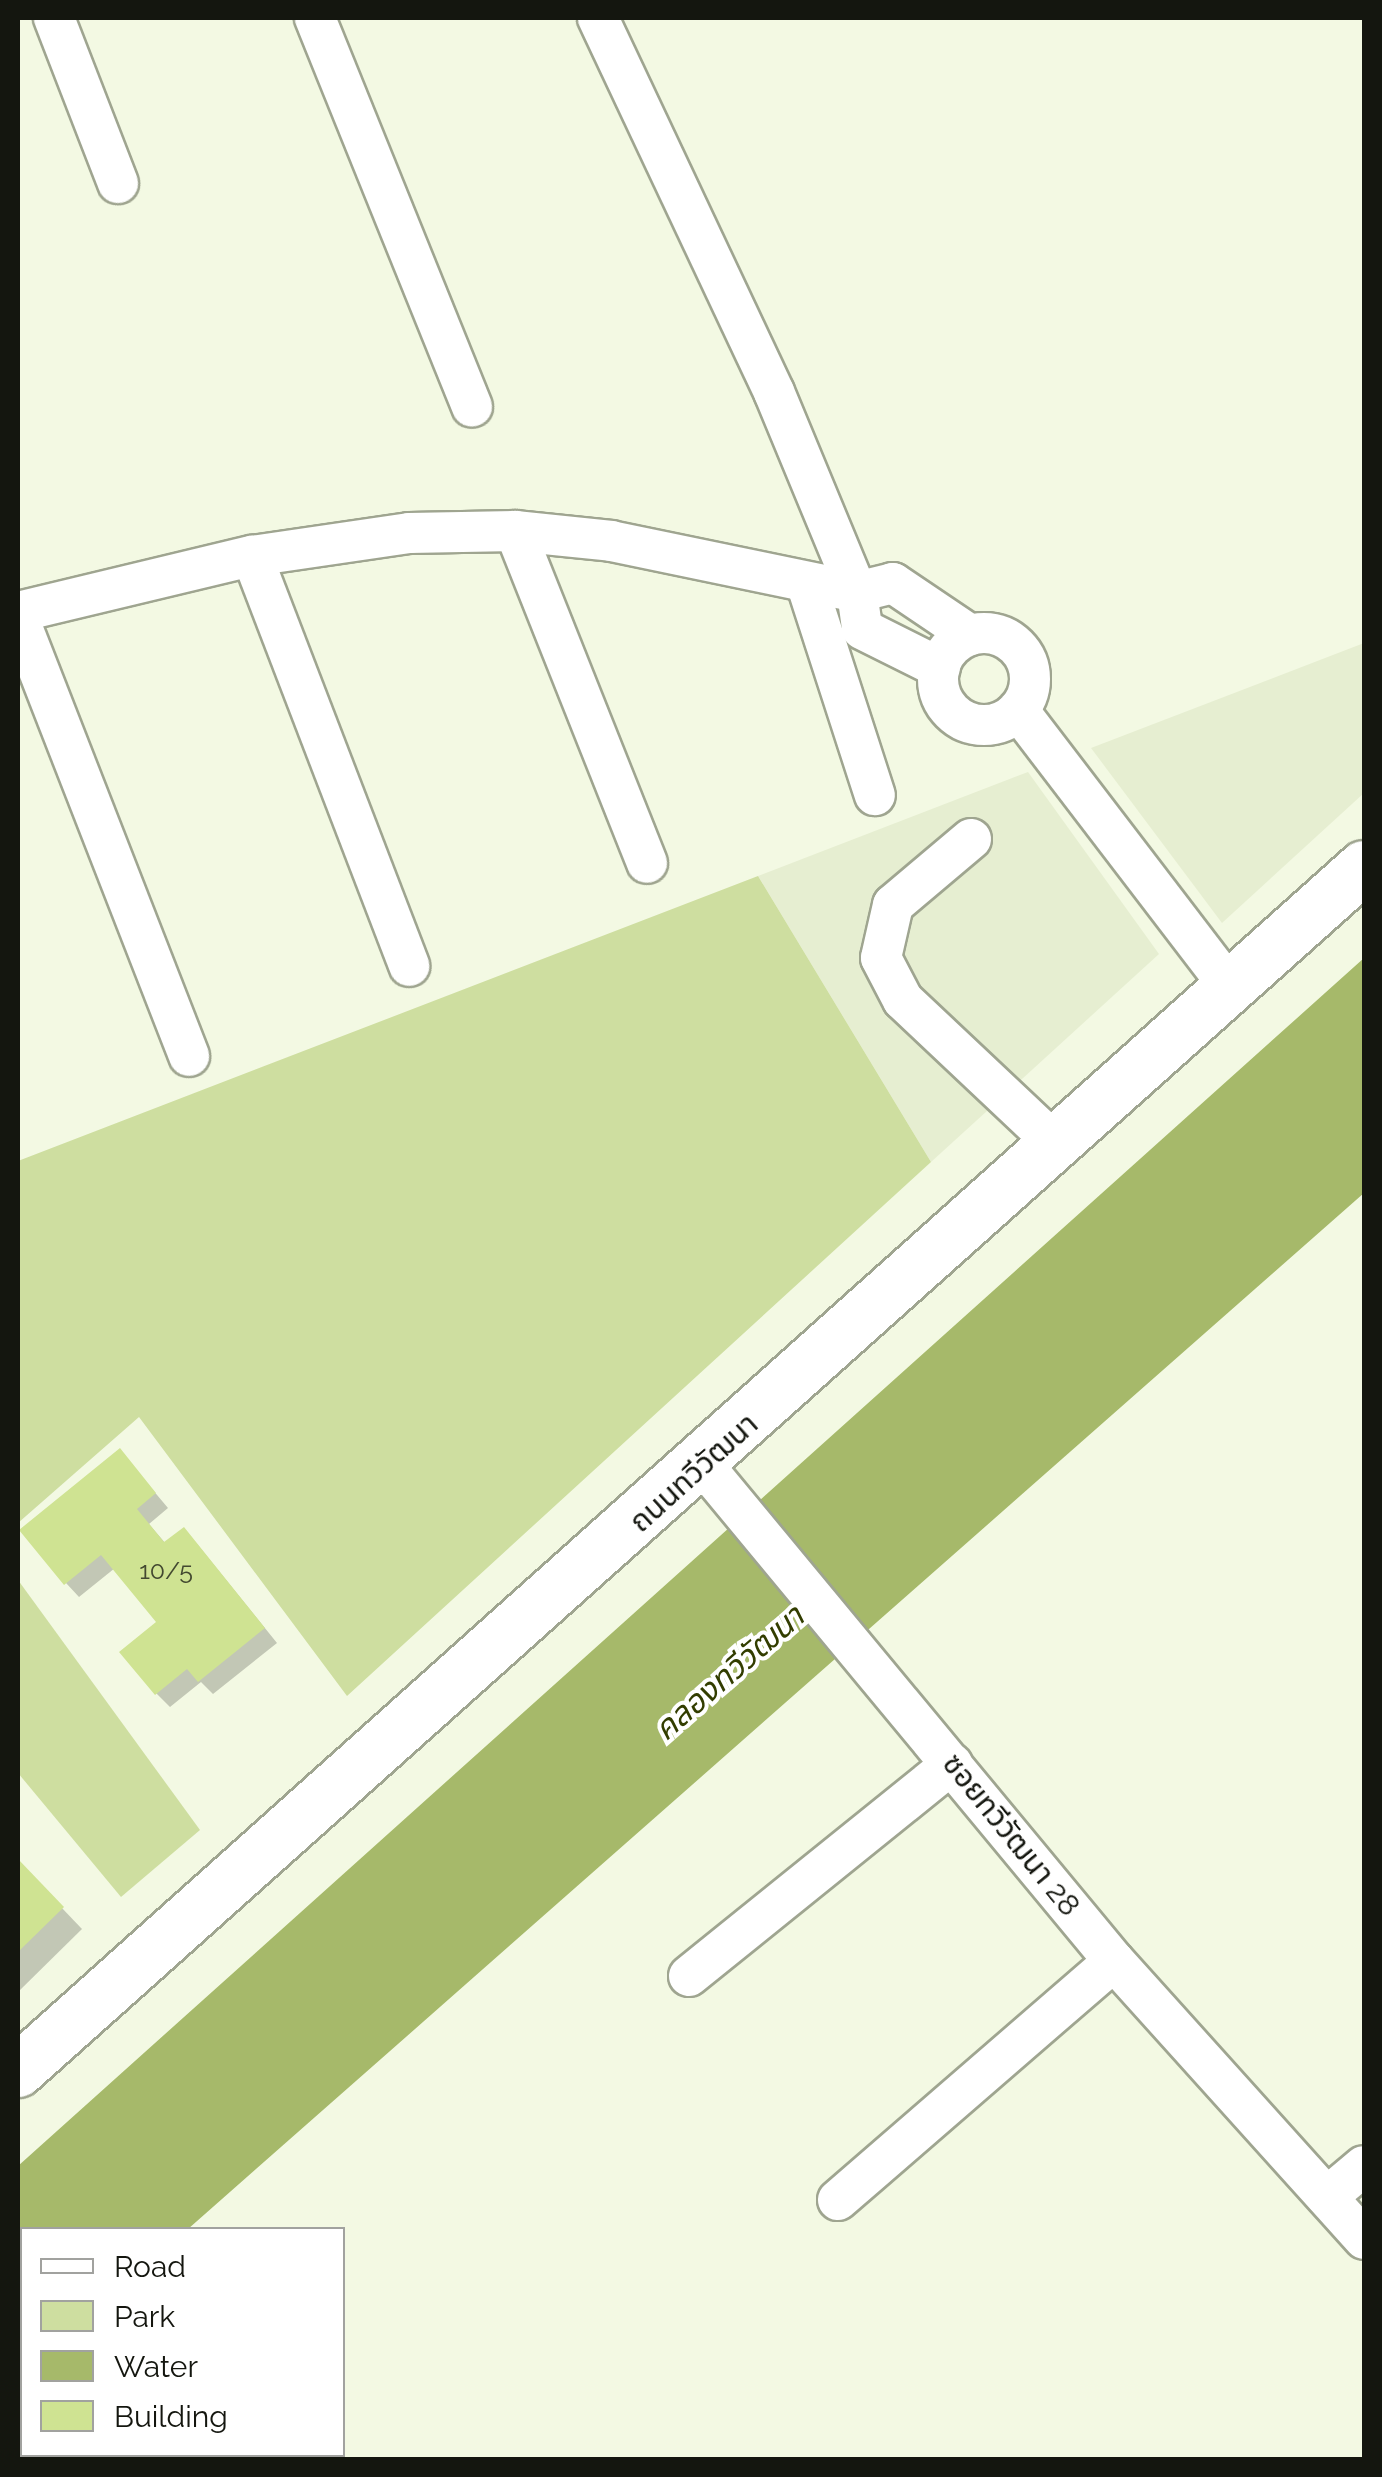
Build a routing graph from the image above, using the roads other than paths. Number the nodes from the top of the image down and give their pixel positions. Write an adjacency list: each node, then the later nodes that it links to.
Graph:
1 (54, 18): 4 (street)
2 (315, 18): 5 (street)
3 (598, 18): 9 (street)
4 (118, 183)
5 (472, 406)
6 (515, 531): 7 (street); 8 (street); 16 (street)
7 (252, 556): 10 (street); 18 (street)
8 (806, 582): 9 (street); 14 (street)
9 (857, 592): 11 (street); 12 (street)
10 (18, 614): 20 (street)
11 (970, 636): 12 (street); 13 (street)
12 (940, 668): 13 (street)
13 (1018, 710): 19 (street)
14 (875, 795)
15 (971, 839): 21 (street)
16 (648, 863)
17 (1363, 871): 19 (main road, ถนนทวีวัฒนา)
18 (408, 966)
19 (1230, 987): 21 (main road, ถนนทวีวัฒนา)
20 (189, 1056)
21 (1055, 1143): 22 (main road, ถนนทวีวัฒนา)
22 (704, 1466): 23 (street, ซอยทวีวัฒนา 28); 26 (main road, ถนนทวีวัฒนา)
23 (952, 1764): 24 (street, ซอยทวีวัฒนา 28); 25 (street)
24 (1114, 1961): 28 (street, ซอยทวีวัฒนา 28); 29 (street)
25 (688, 1976)
26 (18, 2070)
27 (1364, 2166): 28 (street)
28 (1327, 2197): 30 (street, ซอยทวีวัฒนา 28)
29 (838, 2200)
30 (1364, 2239)

